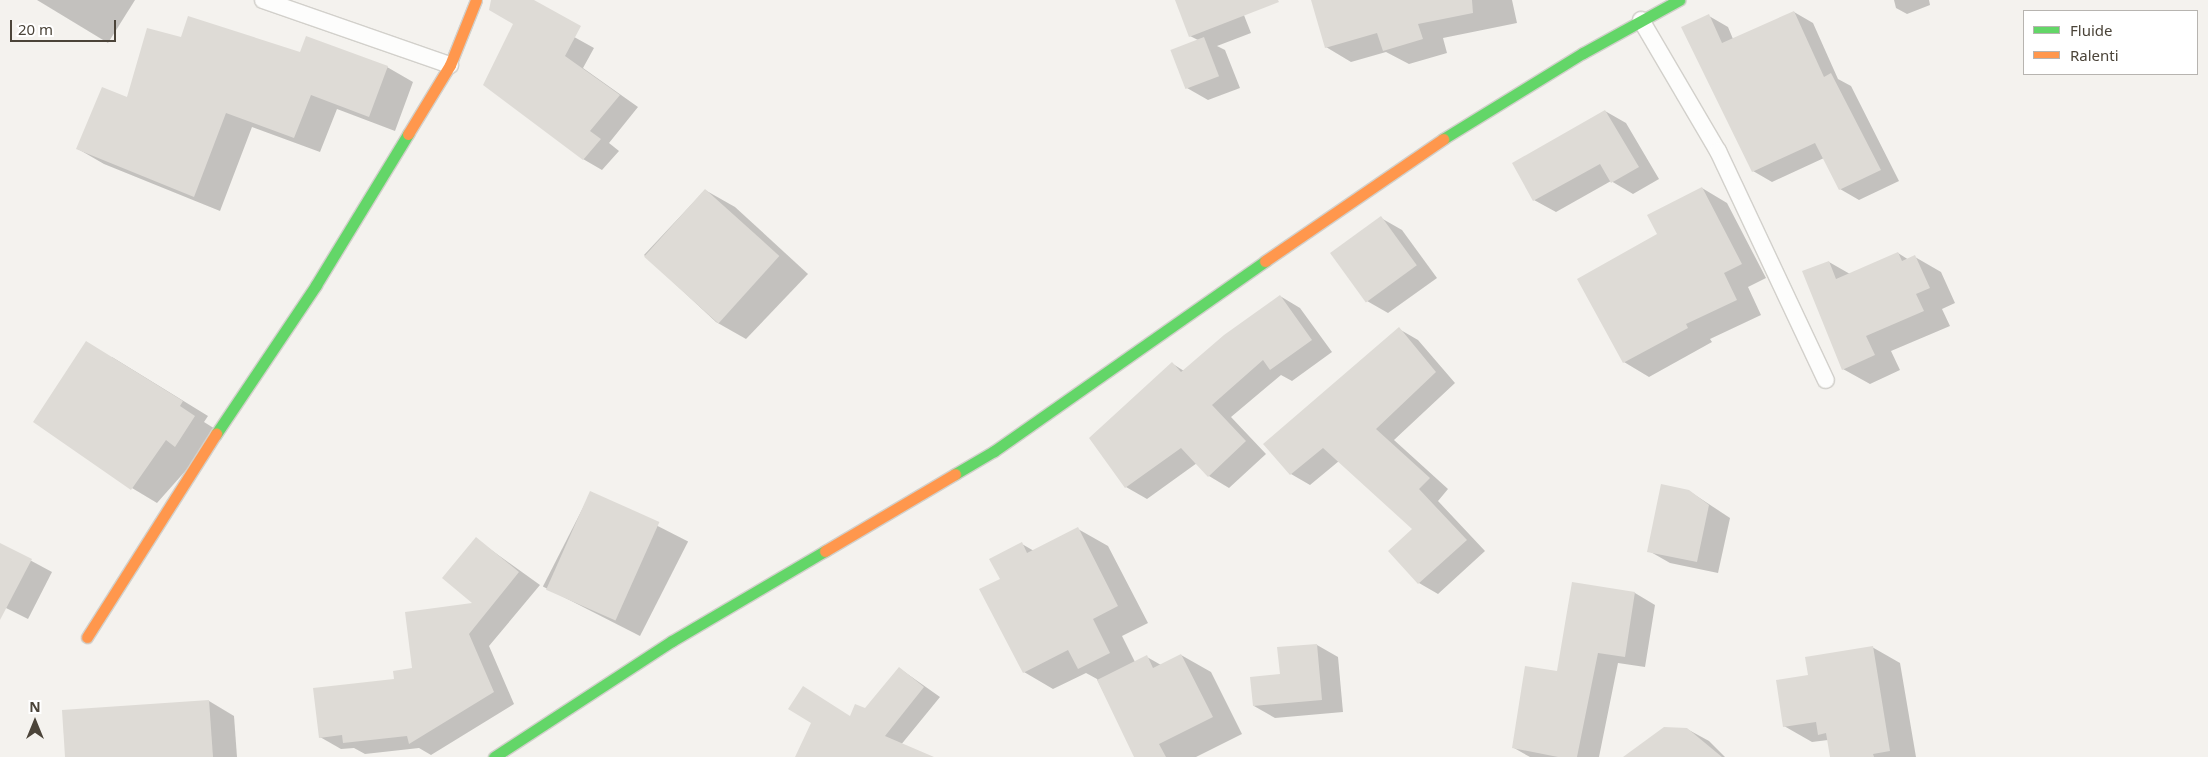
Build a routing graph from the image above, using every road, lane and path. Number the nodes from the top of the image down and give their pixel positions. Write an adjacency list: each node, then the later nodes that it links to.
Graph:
1 (263, 0): 5 (lane)
2 (476, 0): 5 (street)
3 (1679, 0): 4 (street)
4 (1641, 20): 6 (lane); 8 (street)
5 (450, 65): 7 (street)
6 (1826, 380)
7 (87, 636)
8 (494, 757)

